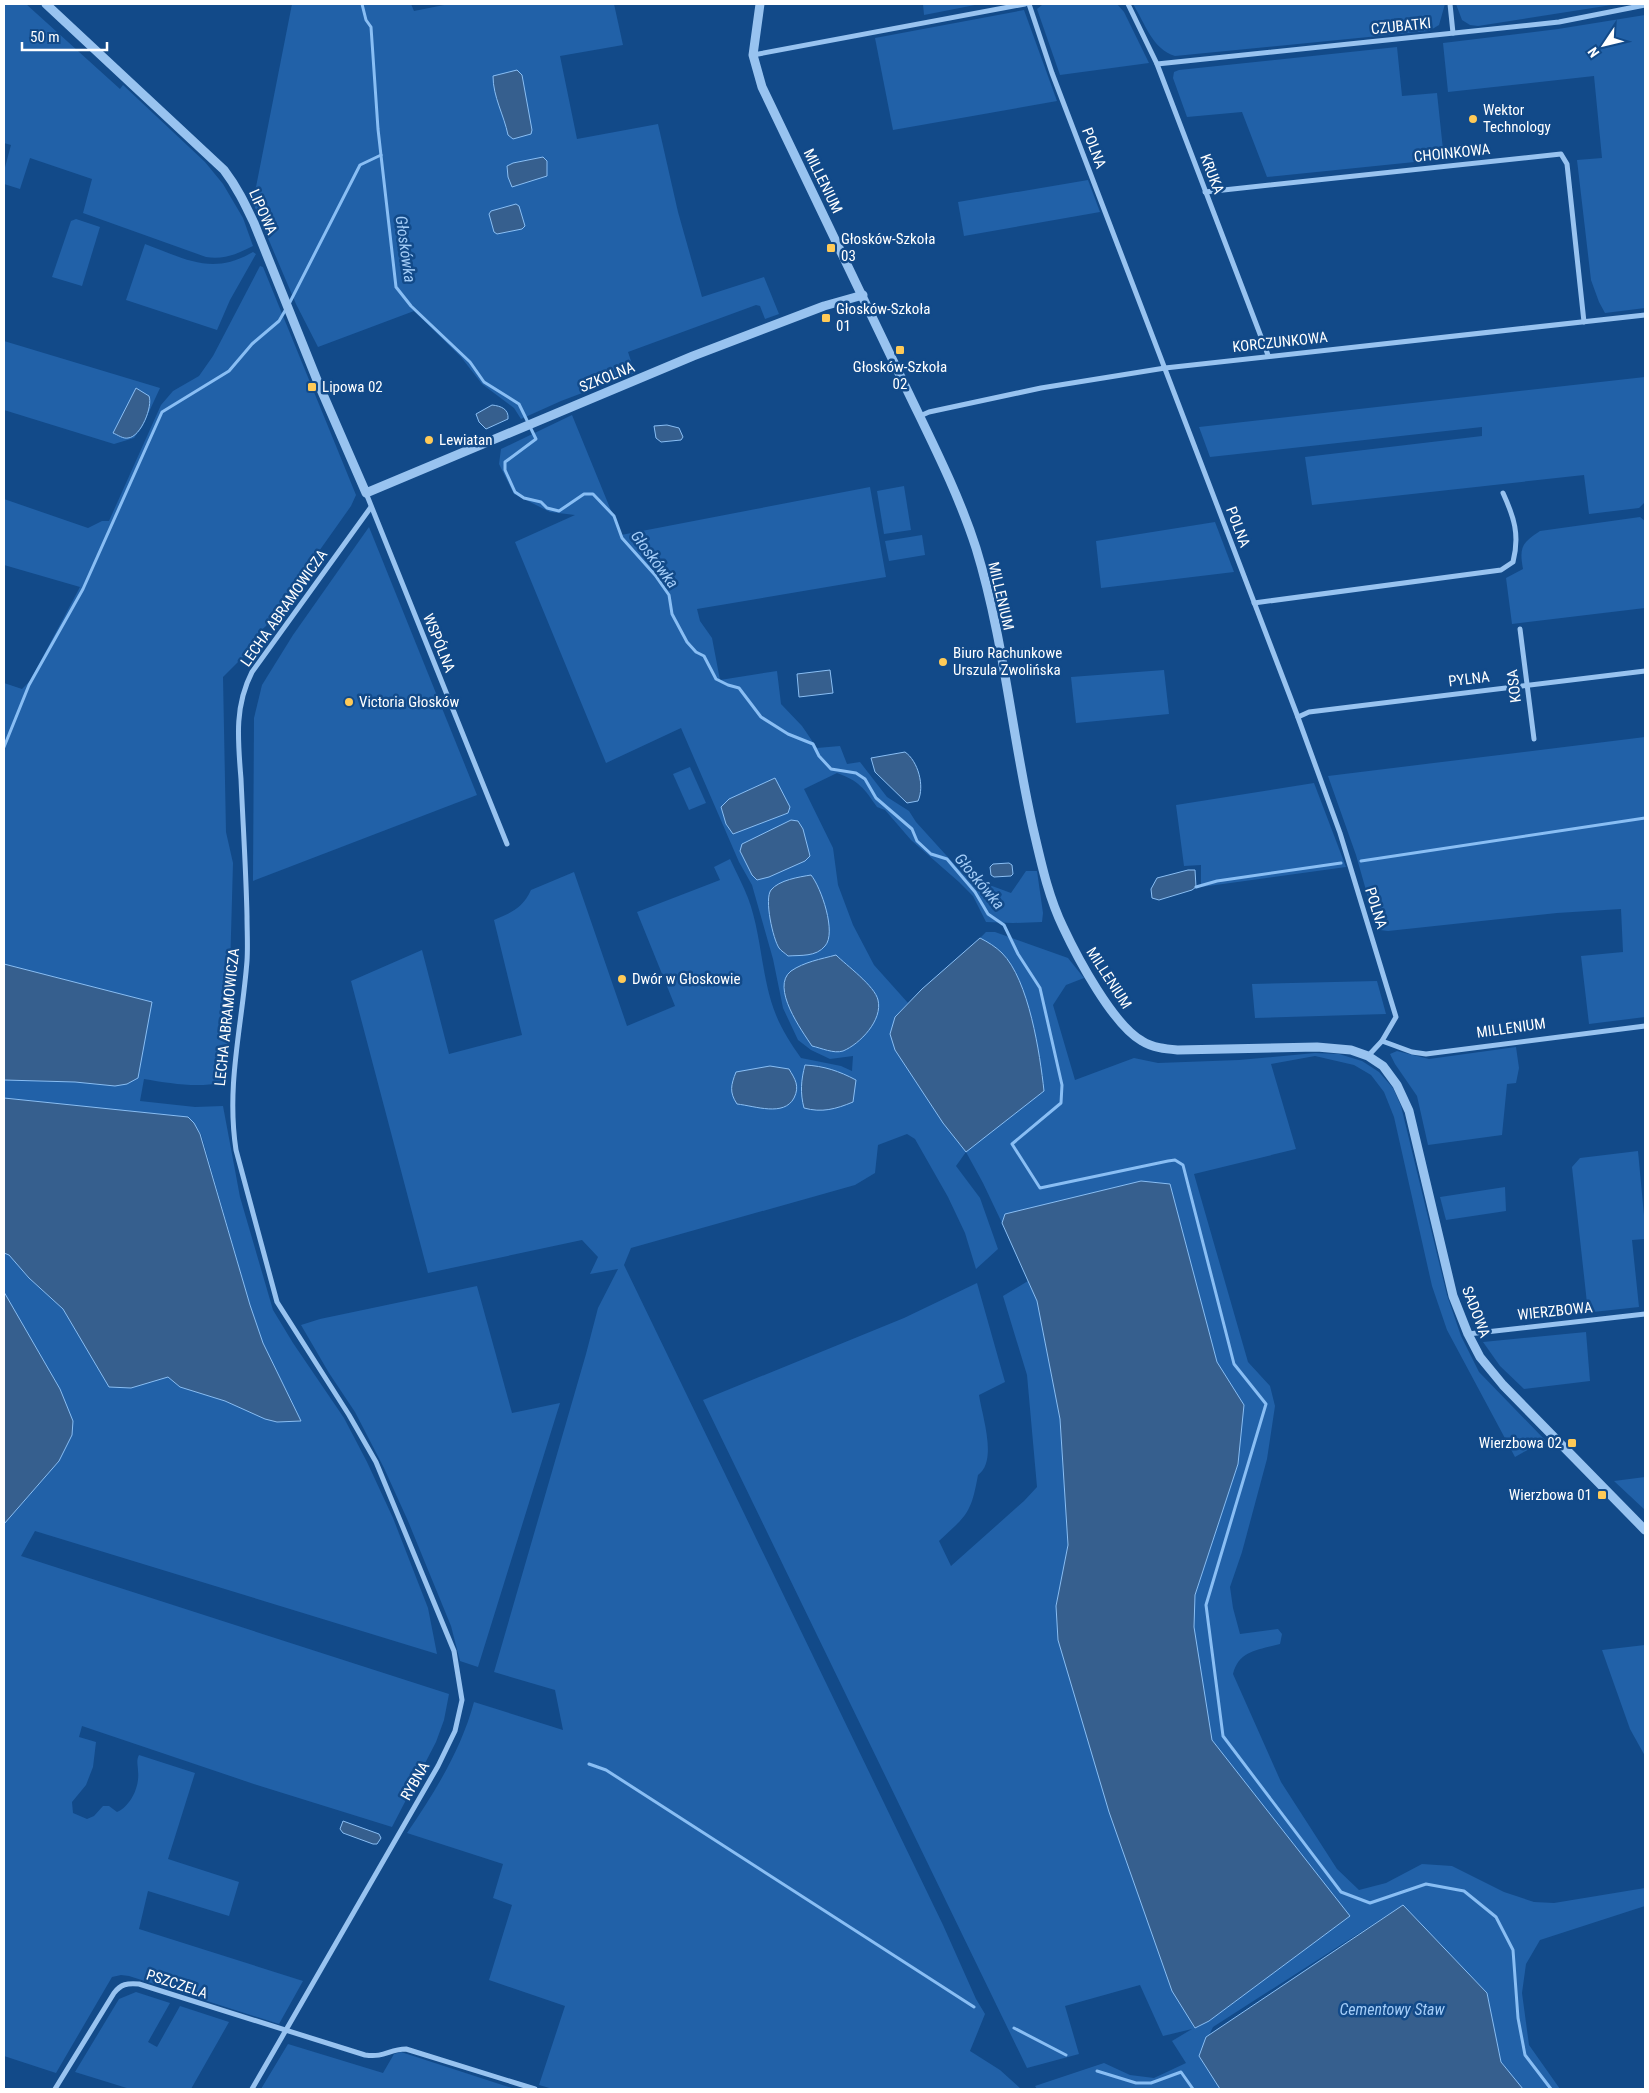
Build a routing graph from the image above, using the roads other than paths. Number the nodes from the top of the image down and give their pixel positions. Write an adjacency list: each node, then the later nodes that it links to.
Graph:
1 (46, 4): 18 (street, LIPOWA)
2 (760, 4): 9 (street, MILLENIUM)
3 (1024, 4): 9 (street)
4 (1029, 4): 16 (street, POLNA)
5 (1128, 4): 10 (street, KRUKA)
6 (1450, 4): 8 (street)
7 (1645, 5): 8 (street, CZUBATKI)
8 (1453, 33): 10 (street, CZUBATKI)
9 (754, 55): 12 (street, MILLENIUM)
10 (1158, 64): 11 (street, KRUKA)
11 (1205, 192): 14 (street, CHOINKOWA); 15 (street, KRUKA)
12 (862, 295): 17 (street, MILLENIUM); 18 (street, SZKOLNA)
13 (1645, 315): 14 (street, KORCZUNKOWA)
14 (1584, 322): 15 (street, KORCZUNKOWA)
15 (1268, 355): 16 (street, KORCZUNKOWA)
16 (1165, 368): 17 (street, KORCZUNKOWA); 21 (street, POLNA)
17 (920, 416): 30 (street, MILLENIUM)
18 (366, 493): 20 (street)
19 (1503, 493): 21 (street)
20 (371, 507): 27 (street, WSPÓLNA); 33 (street, LECHA ABRAMOWICZA)
21 (1254, 603): 25 (street, POLNA)
22 (1520, 629): 24 (street, KOSA)
23 (1645, 671): 24 (street, PYLNA)
24 (1527, 684): 25 (street, PYLNA); 26 (street, KOSA)
25 (1298, 717): 29 (street, POLNA)
26 (1534, 739)
27 (507, 844)
28 (1645, 1026): 29 (street, MILLENIUM)
29 (1382, 1041): 30 (street, POLNA)
30 (1368, 1056): 32 (street, SADOWA)
31 (1645, 1314): 32 (street, WIERZBOWA)
32 (1468, 1334): 34 (street, SADOWA)
33 (376, 1462): 35 (street, RYBNA)
34 (1645, 1530)
35 (285, 2031): 36 (street, PSZCZELA); 37 (street, RYBNA); 38 (street)
36 (55, 2089)
37 (252, 2089)
38 (535, 2089)

